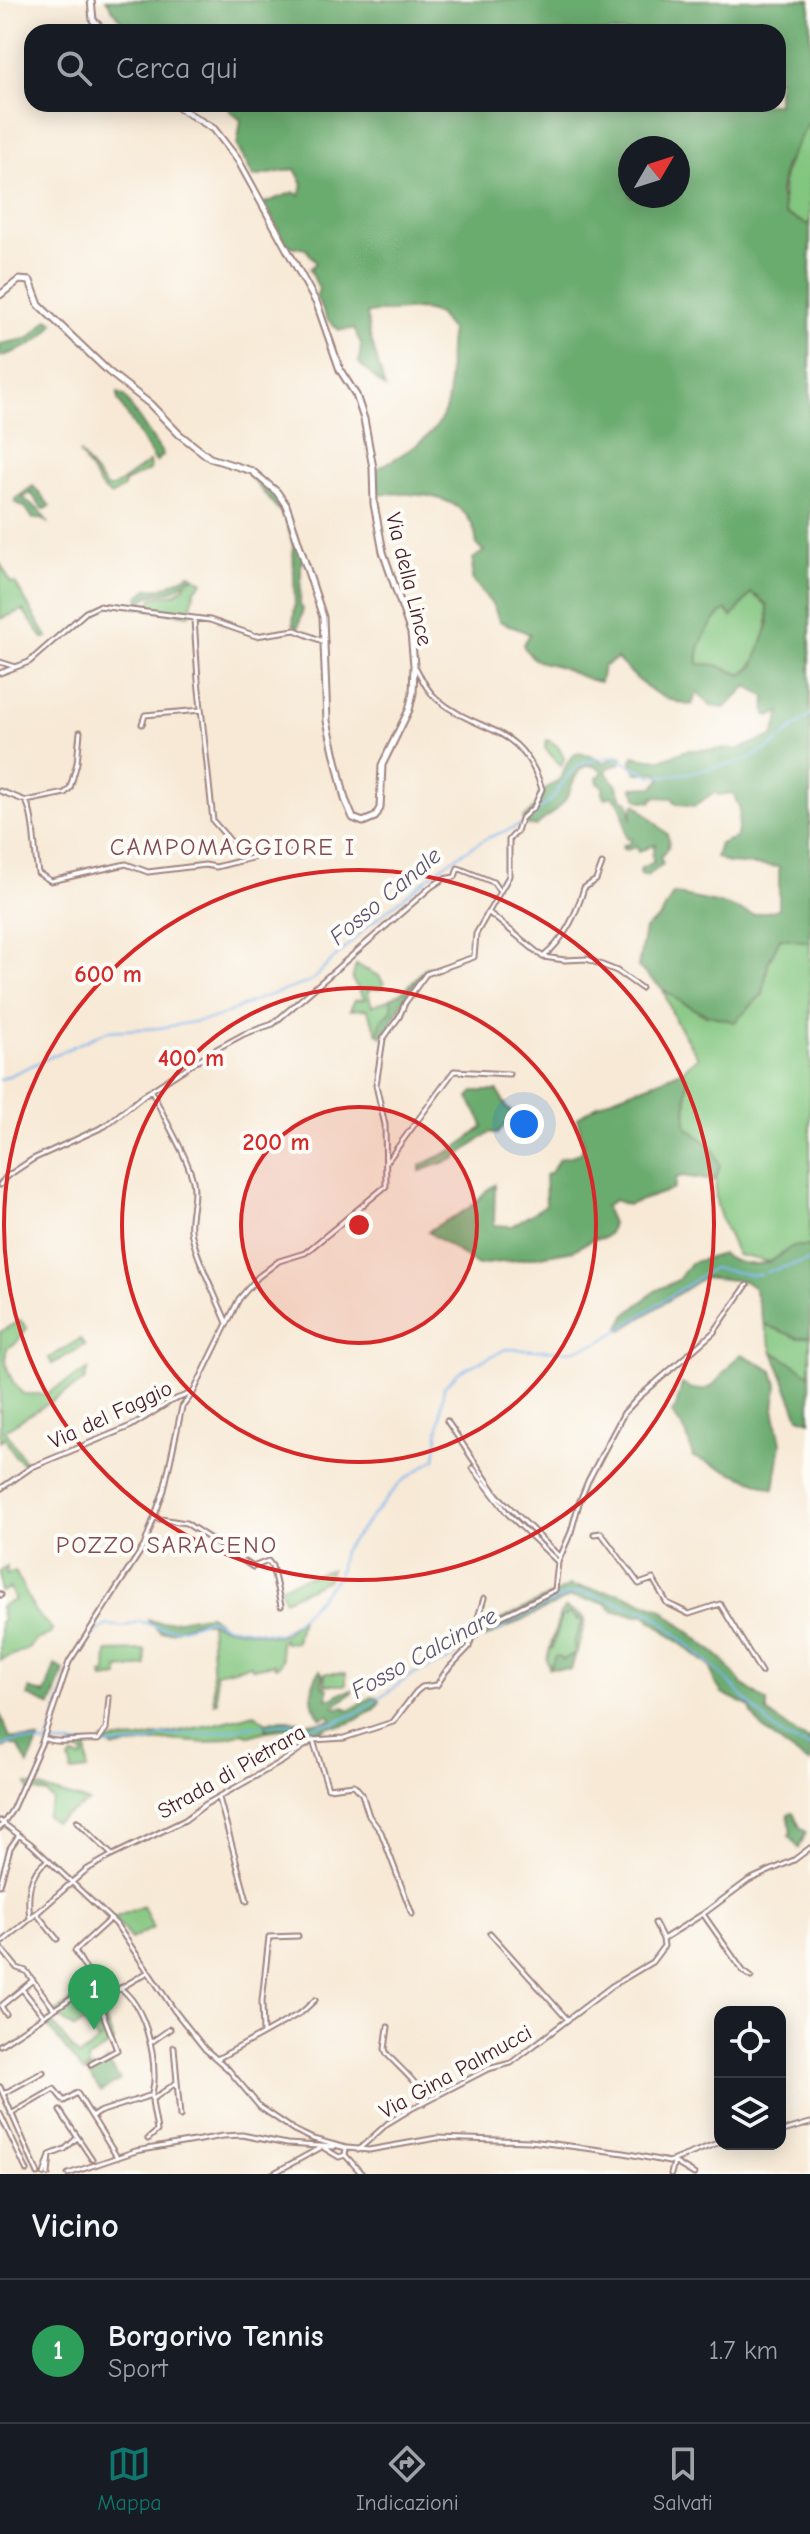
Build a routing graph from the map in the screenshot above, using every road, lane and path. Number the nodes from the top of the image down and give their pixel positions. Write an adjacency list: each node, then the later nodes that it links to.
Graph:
1 (91, 0): 2 (street)
2 (97, 24)
3 (186, 112): 8 (street, Via della Lince)
4 (0, 295): 6 (street, Via della Lince)
5 (194, 619): 6 (street); 9 (street); 11 (street)
6 (325, 642): 8 (street, Via della Lince)
7 (0, 662): 9 (street)
8 (414, 665): 19 (street)
9 (16, 667): 10 (street)
10 (0, 673)
11 (201, 710): 12 (street); 16 (street)
12 (142, 724)
13 (80, 732): 15 (street)
14 (0, 791): 15 (street)
15 (26, 801): 17 (street)
16 (243, 844)
17 (291, 848)
18 (602, 864): 21 (street)
19 (500, 892): 20 (street); 24 (street)
20 (488, 912): 21 (street); 25 (street)
21 (543, 957): 22 (street)
22 (641, 988)
23 (509, 1074): 25 (street)
24 (152, 1091): 26 (street); 28 (street)
25 (386, 1163): 28 (street)
26 (0, 1185)
27 (747, 1285): 35 (street, Strada di Pietrara)
28 (227, 1323): 29 (street)
29 (193, 1393): 32 (street, Via del Faggio); 33 (street)
30 (447, 1421): 35 (street)
31 (473, 1468): 35 (street)
32 (0, 1489)
33 (154, 1518): 37 (street); 41 (street)
34 (594, 1534): 39 (street)
35 (559, 1560): 38 (street, Strada di Pietrara)
36 (484, 1598): 38 (street, Strada di Pietrara)
37 (281, 1606)
38 (473, 1637): 42 (street, Strada di Pietrara)
39 (761, 1672)
40 (109, 1698): 41 (street)
41 (43, 1738): 45 (street)
42 (313, 1740): 43 (street, Strada di Pietrara); 54 (street)
43 (219, 1798): 48 (street, Strada di Pietrara); 52 (street)
44 (77, 1821): 48 (street)
45 (1, 1824): 46 (street)
46 (19, 1835): 49 (street); 51 (street)
47 (810, 1848): 55 (street, Via Gina Palmucci)
48 (112, 1855): 50 (street, Strada di Pietrara)
49 (48, 1860): 50 (street); 56 (street)
50 (71, 1883): 53 (street, Strada di Pietrara); 57 (street)
51 (0, 1885)
52 (247, 1901)
53 (36, 1913): 56 (street, Strada di Pietrara); 61 (street)
54 (412, 1914)
55 (703, 1914): 62 (street, Via Gina Palmucci); 65 (street)
56 (30, 1919): 63 (street, Strada di Pietrara)
57 (110, 1919): 64 (street); 67 (street)
58 (655, 1923): 62 (street)
59 (490, 1933): 75 (street, Via Gina Palmucci)
60 (298, 1936): 78 (street)
61 (57, 1939)
62 (663, 1939): 75 (street, Via Gina Palmucci)
63 (0, 1945): 66 (street)
64 (148, 1972): 68 (street); 82 (street)
65 (751, 1977)
66 (33, 1980): 69 (street); 72 (street)
67 (94, 1983): 70 (street); 72 (street)
68 (120, 1988): 70 (street); 79 (street)
69 (22, 1989): 73 (street); 74 (street)
70 (102, 1995): 83 (street)
71 (315, 2000): 78 (street)
72 (54, 2009): 74 (street)
73 (6, 2014)
74 (43, 2016): 80 (street)
75 (568, 2020): 89 (street, Via Gina Palmucci)
76 (388, 2027): 89 (street)
77 (170, 2029): 79 (street)
78 (263, 2034): 82 (street)
79 (150, 2043): 88 (street)
80 (0, 2045)
81 (174, 2047): 85 (street)
82 (217, 2059): 100 (street)
83 (91, 2064)
84 (43, 2072): 87 (street)
85 (177, 2083): 88 (street); 94 (street)
86 (0, 2087): 87 (street)
87 (3, 2094): 91 (street)
88 (152, 2098): 93 (street); 98 (street)
89 (424, 2104): 101 (street, Via Gina Palmucci)
90 (60, 2111): 97 (street)
91 (11, 2114): 93 (street); 107 (street)
92 (0, 2116): 106 (street)
93 (93, 2116): 104 (street)
94 (180, 2116)
95 (810, 2123): 96 (street)
96 (786, 2130)
97 (79, 2137): 103 (street); 108 (street)
98 (148, 2139)
99 (714, 2145): 105 (street)
100 (330, 2148): 102 (street); 102 (street); 104 (street); 110 (street)
101 (357, 2150): 102 (street); 105 (street)
102 (346, 2152): 111 (street)
103 (92, 2159)
104 (118, 2159): 109 (street)
105 (674, 2162): 112 (street); 113 (street)
106 (27, 2171)
107 (38, 2174)
108 (46, 2174)
109 (68, 2174)
110 (272, 2174)
111 (362, 2174)
112 (671, 2174)
113 (694, 2174)

